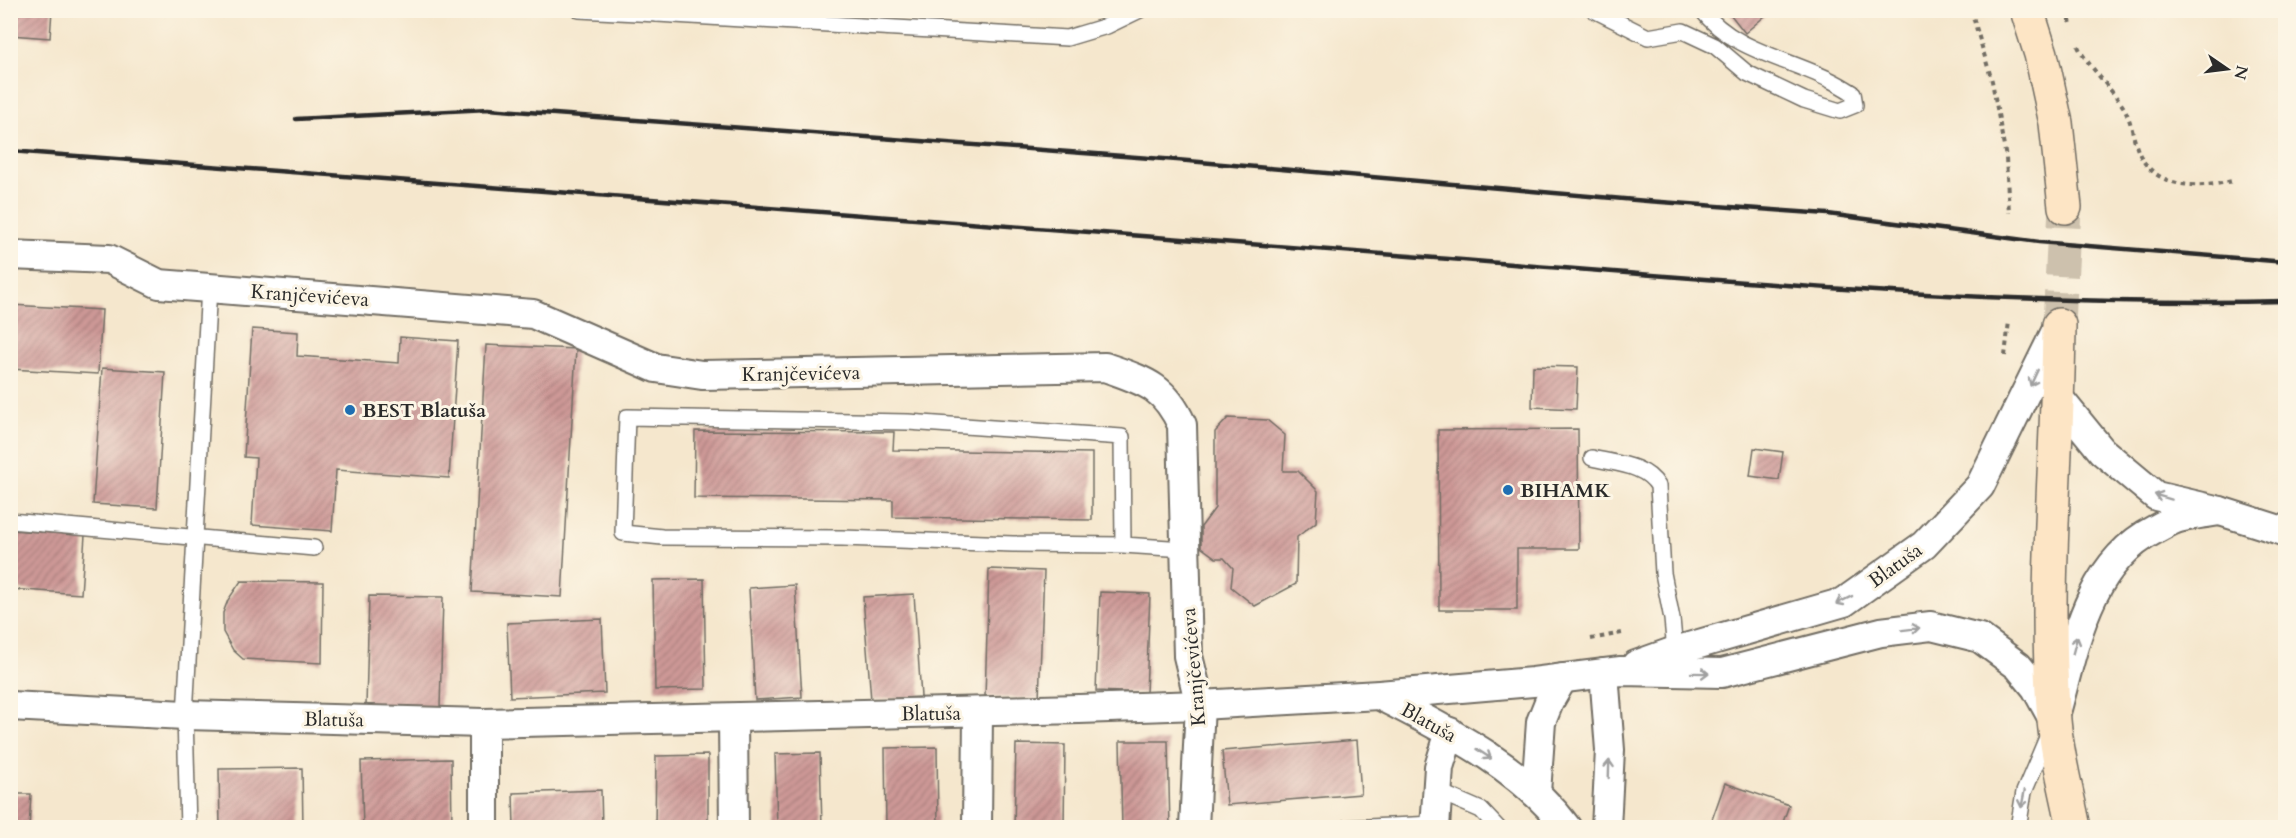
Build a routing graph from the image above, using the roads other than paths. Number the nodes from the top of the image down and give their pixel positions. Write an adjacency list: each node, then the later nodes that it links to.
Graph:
1 (579, 10): 6 (lane)
2 (1140, 10): 6 (lane)
3 (1594, 10): 4 (lane)
4 (1702, 10)
5 (2027, 10): 7 (main road)
6 (657, 12)
7 (2065, 207)
8 (10, 255): 9 (street, Kranjčevićeva)
9 (209, 287): 16 (lane); 19 (street, Kranjčevićeva)
10 (2059, 325): 11 (main road); 20 (street, Blatuša, one-way to 20)
11 (2058, 397): 13 (street, one-way to 11); 29 (main road)
12 (1592, 458): 20 (lane)
13 (2220, 511): 15 (street); 29 (street, one-way to 13)
14 (10, 521): 16 (lane)
15 (2286, 532)
16 (195, 538): 18 (lane); 27 (lane)
17 (1123, 545): 17 (lane); 19 (lane)
18 (314, 548)
19 (1185, 549): 24 (street, Kranjčevićeva)
20 (1675, 651): 21 (street, Blatuša)
21 (1612, 672): 22 (street, Blatuša); 29 (street, Blatuša, one-way to 29); 43 (street, one-way to 21)
22 (1563, 678): 23 (street, Blatuša); 33 (street)
23 (1378, 695): 24 (street, Blatuša); 31 (street, Blatuša)
24 (1200, 705): 26 (street, Blatuša); 39 (street, Kranjčevićeva)
25 (10, 706): 27 (street, Blatuša)
26 (978, 712): 28 (street, Blatuša); 38 (street)
27 (185, 715): 30 (street, Blatuša); 35 (lane)
28 (732, 718): 30 (street, Blatuša); 37 (street)
29 (2054, 722): 44 (lane, one-way to 44); 45 (main road)
30 (484, 723): 36 (street)
31 (1450, 732): 32 (street); 33 (street, Blatuša, one-way to 33)
32 (1437, 791): 34 (street); 41 (lane)
33 (1536, 793): 42 (street, Blatuša)
34 (1435, 826): 40 (lane)
35 (188, 828)
36 (484, 828)
37 (734, 828)
38 (977, 828)
39 (1194, 828)
40 (1346, 828)
41 (1498, 828)
42 (1567, 828)
43 (1606, 828)
44 (2018, 828)
45 (2074, 828)

